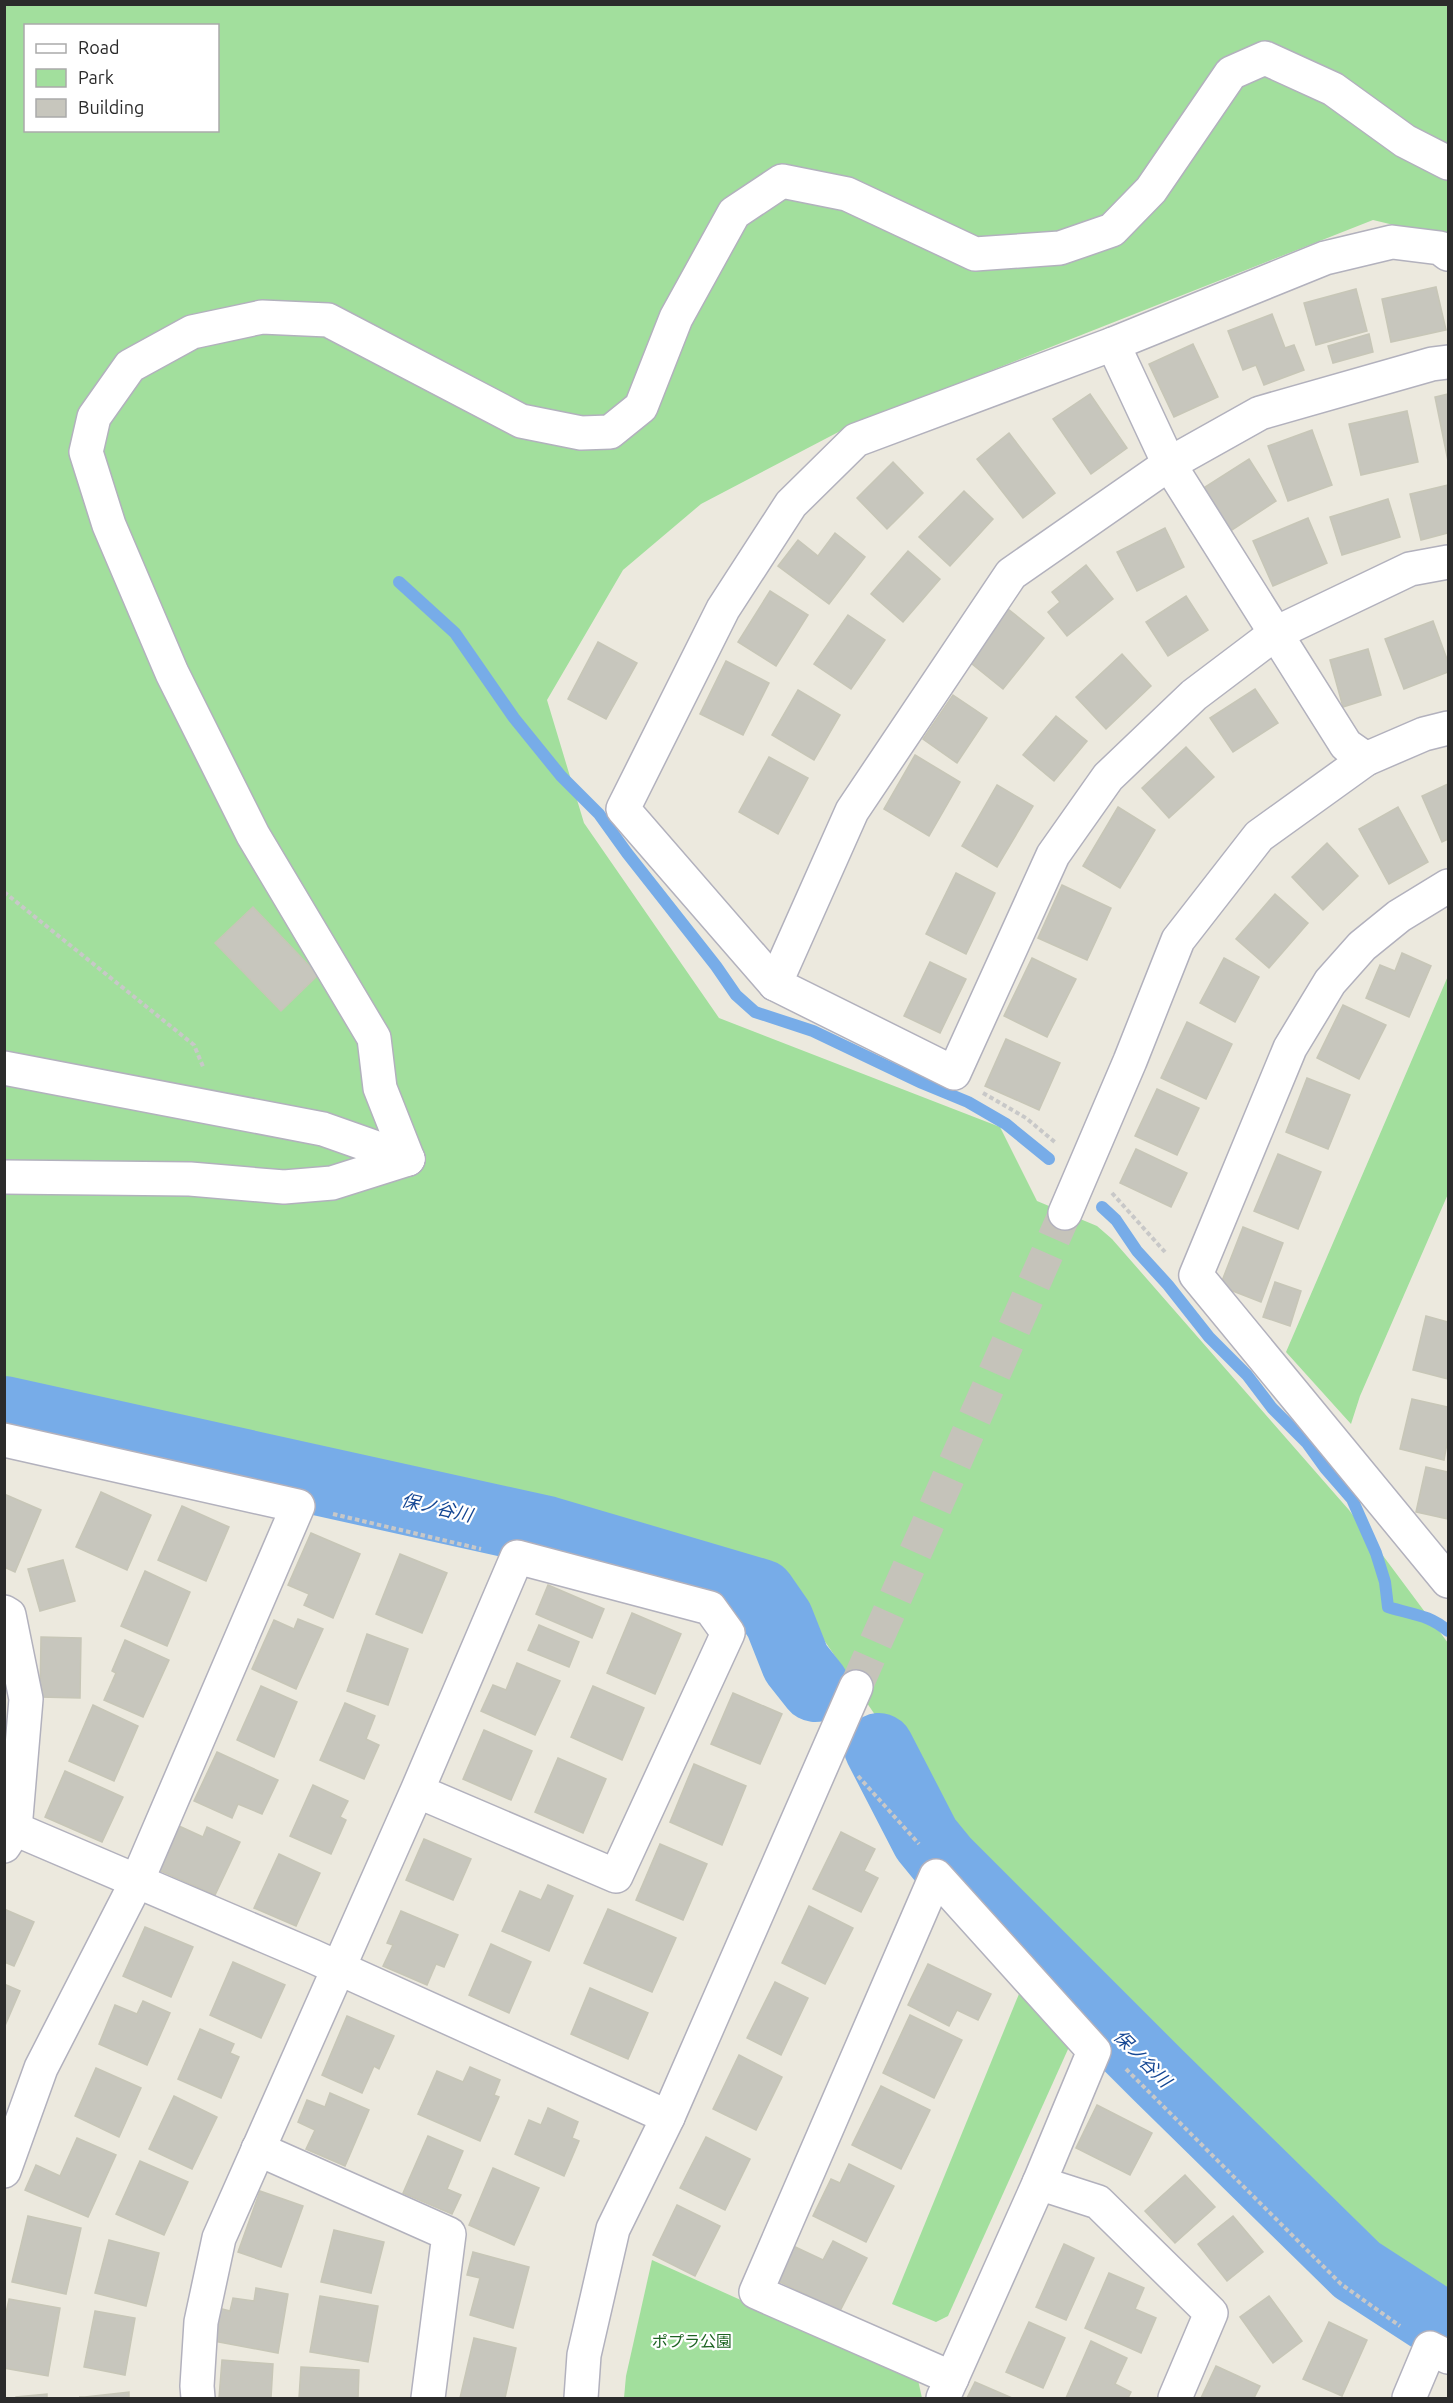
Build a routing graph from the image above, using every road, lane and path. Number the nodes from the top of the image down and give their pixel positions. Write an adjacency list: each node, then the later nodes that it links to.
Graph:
1 (1449, 163): 17 (street)
2 (1449, 254): 3 (street)
3 (1113, 344): 5 (street); 12 (street)
4 (1449, 362): 5 (street)
5 (1169, 464): 7 (street); 12 (street)
6 (1449, 562): 7 (street)
7 (1275, 633): 9 (street); 14 (street)
8 (1449, 728): 9 (street)
9 (1365, 759): 20 (street)
10 (1449, 886): 21 (street)
11 (4, 892): 15 (path)
12 (774, 984): 14 (street)
13 (4, 1068): 15 (street)
14 (954, 1073): 16 (path)
15 (223, 1109): 17 (street)
16 (1061, 1147)
17 (408, 1159): 18 (street)
18 (4, 1177)
19 (1106, 1185): 21 (path)
20 (1065, 1213)
21 (1196, 1275): 25 (street)
22 (4, 1440): 23 (street)
23 (298, 1506): 24 (path); 32 (street)
24 (517, 1557): 29 (street); 29 (street)
25 (1449, 1581)
26 (4, 1612): 30 (street)
27 (856, 1687): 35 (street)
28 (856, 1773): 31 (path)
29 (417, 1791): 33 (street)
30 (10, 1838): 32 (street)
31 (936, 1876): 34 (street); 40 (street)
32 (137, 1881): 33 (street); 37 (street)
33 (338, 1967): 35 (street); 36 (street)
34 (1094, 2051): 38 (street); 39 (path)
35 (668, 2117): 43 (street)
36 (258, 2149): 41 (street); 42 (street)
37 (4, 2170)
38 (1039, 2183): 40 (street); 44 (street)
39 (1439, 2352): 45 (street)
40 (947, 2388)
41 (198, 2398)
42 (428, 2398)
43 (581, 2398)
44 (1175, 2398)
45 (1408, 2398)

